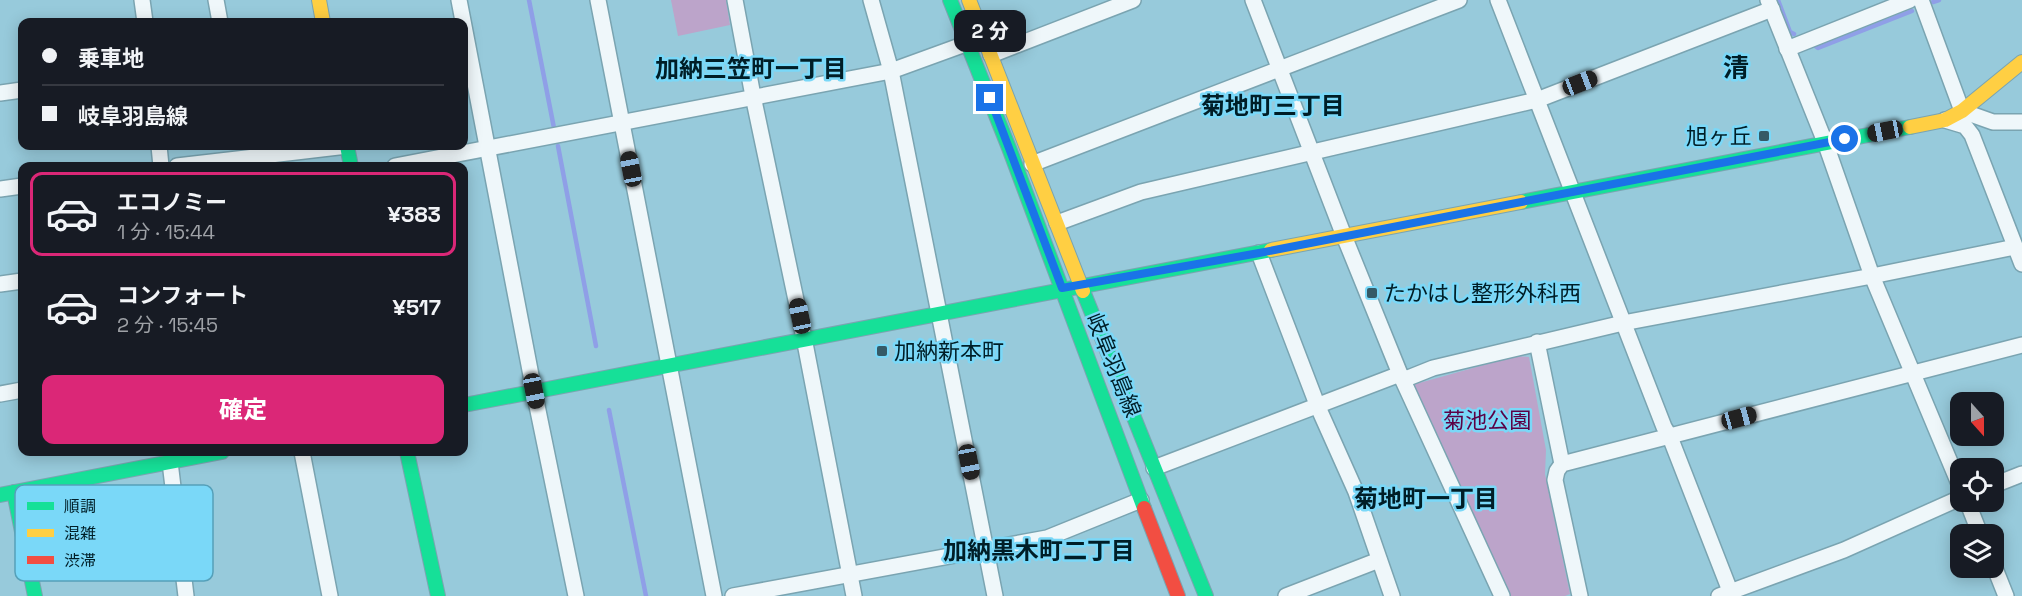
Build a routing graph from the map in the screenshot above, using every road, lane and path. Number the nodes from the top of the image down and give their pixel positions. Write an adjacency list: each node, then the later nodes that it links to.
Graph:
1 (142, 0): 17 (street)
2 (216, 0): 18 (street)
3 (319, 0): 19 (street)
4 (459, 0): 20 (street)
5 (598, 0): 34 (street)
6 (735, 0): 30 (street)
7 (871, 0): 27 (street)
8 (950, 0): 21 (street, 岐阜羽島線)
9 (969, 0): 24 (street, 岐阜羽島線)
10 (1133, 0): 24 (street)
11 (1253, 0): 26 (street)
12 (1459, 0): 26 (street)
13 (1498, 0): 31 (street)
14 (1910, 0): 23 (street)
15 (1921, 0): 32 (street)
16 (1770, 4): 23 (street); 31 (street)
17 (144, 18)
18 (219, 18)
19 (322, 18)
20 (463, 18)
21 (968, 43): 27 (street); 56 (street, 岐阜羽島線)
22 (468, 45): 37 (street)
23 (1787, 49): 36 (street)
24 (991, 55): 43 (street, 岐阜羽島線)
25 (2022, 62): 32 (street)
26 (1279, 69): 39 (street); 43 (street)
27 (891, 70): 30 (street); 57 (street)
28 (18, 91): 29 (street)
29 (0, 93)
30 (753, 96): 34 (street); 59 (street)
31 (1537, 100): 39 (street); 46 (street)
32 (1962, 111): 33 (street); 35 (street)
33 (1945, 120): 36 (street); 49 (street)
34 (622, 122): 37 (street); 62 (street)
35 (2022, 122)
36 (1826, 142): 46 (street); 52 (street)
37 (489, 149): 42 (street); 66 (street)
38 (310, 150): 40 (street)
39 (1311, 151): 47 (street); 48 (street)
40 (246, 157): 41 (street)
41 (208, 162)
42 (417, 162)
43 (1032, 164): 47 (street, 岐阜羽島線)
44 (18, 187): 45 (street)
45 (0, 189)
46 (1573, 192): 48 (street); 58 (street)
47 (1057, 223): 55 (street, 岐阜羽島線)
48 (1344, 236): 50 (street); 64 (street)
49 (2015, 247): 51 (street); 52 (street)
50 (1259, 253): 55 (street); 69 (street)
51 (2022, 264)
52 (1872, 276): 58 (street); 63 (street)
53 (18, 282): 54 (street)
54 (0, 284)
55 (1082, 285): 56 (street); 77 (street, 岐阜羽島線)
56 (1062, 288): 57 (street); 85 (street, 岐阜羽島線)
57 (939, 312): 59 (street); 87 (street)
58 (1623, 323): 60 (street); 70 (street)
59 (804, 338): 62 (street); 89 (street)
60 (1537, 342): 64 (street); 76 (street)
61 (2022, 345): 63 (street)
62 (670, 364): 66 (street); 99 (street)
63 (1912, 372): 70 (street); 75 (street)
64 (1401, 377): 69 (street); 107 (street)
65 (18, 391): 67 (street)
66 (534, 391): 68 (street); 98 (street)
67 (0, 394)
68 (468, 404)
69 (1318, 407): 77 (street); 88 (street)
70 (1670, 437): 76 (street); 93 (street)
71 (193, 456): 74 (street)
72 (303, 456): 96 (street)
73 (408, 456): 97 (street)
74 (170, 462): 80 (street); 81 (street)
75 (1950, 462)
76 (1562, 464): 108 (street)
77 (1154, 468): 104 (street, 岐阜羽島線)
78 (2022, 474): 79 (street)
79 (2004, 481)
80 (50, 485)
81 (173, 485)
82 (14, 492): 83 (street); 84 (street)
83 (0, 495)
84 (15, 497)
85 (1141, 500): 87 (street); 103 (street, 岐阜羽島線)
86 (1950, 502): 93 (street)
87 (986, 548): 89 (street); 102 (street)
88 (1379, 560): 105 (street); 106 (street)
89 (849, 573): 100 (street); 101 (street)
90 (1999, 578): 109 (street)
91 (32, 581): 94 (street)
92 (184, 581): 95 (street)
93 (1727, 595)
94 (35, 596)
95 (186, 596)
96 (330, 596)
97 (438, 596)
98 (576, 596)
99 (714, 596)
100 (733, 596)
101 (854, 596)
102 (995, 596)
103 (1178, 596)
104 (1206, 596)
105 (1286, 596)
106 (1392, 596)
107 (1502, 596)
108 (1580, 596)
109 (2006, 596)

